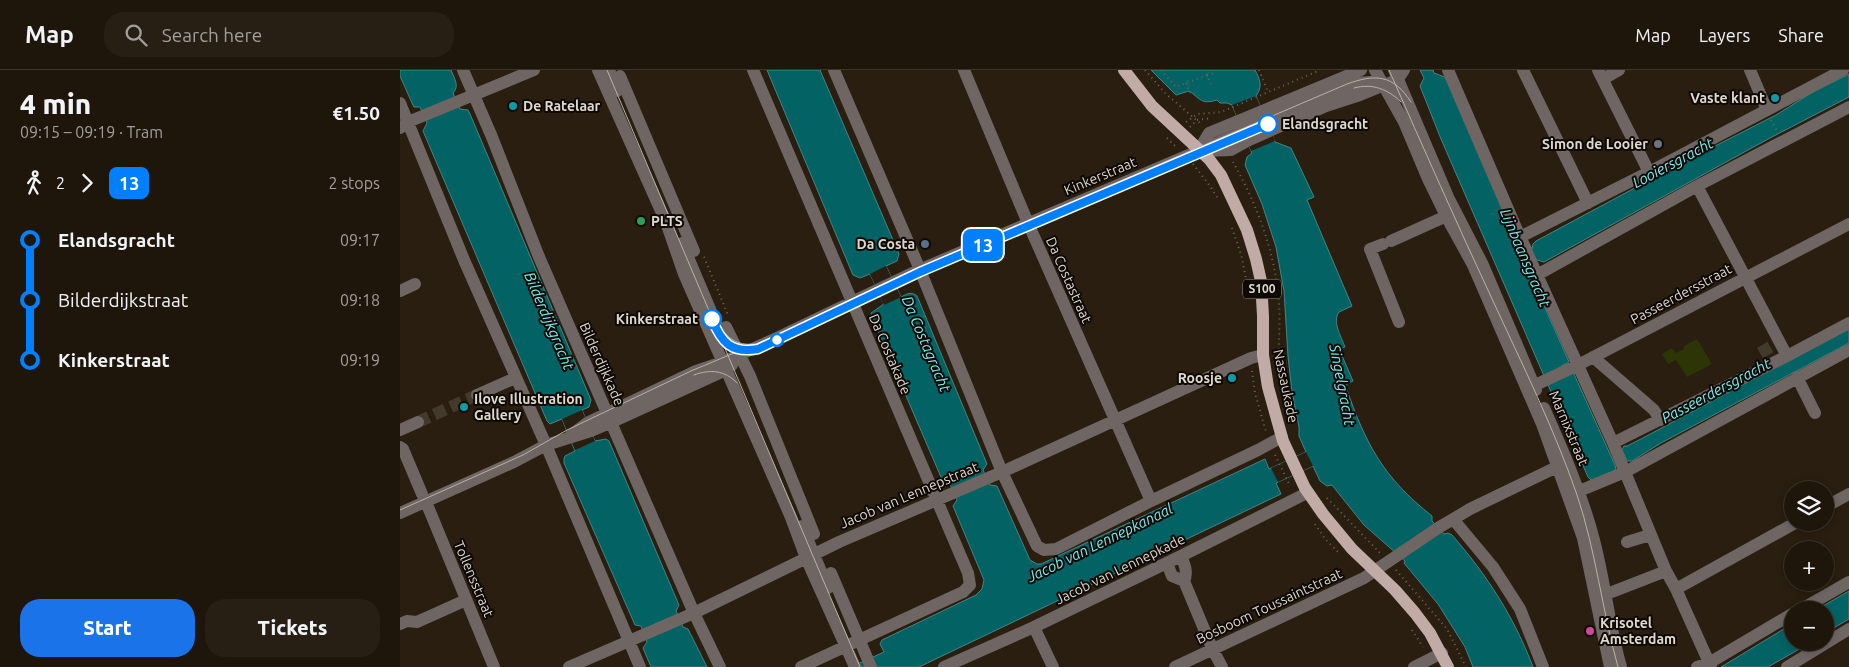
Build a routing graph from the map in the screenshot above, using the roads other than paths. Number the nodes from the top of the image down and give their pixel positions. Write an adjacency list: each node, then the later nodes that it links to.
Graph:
1 (463, 70): 22 (street, Bilderdijkkade)
2 (534, 70): 22 (street)
3 (598, 70): 49 (street)
4 (609, 70): 49 (street)
5 (618, 70): 49 (street)
6 (753, 70): 42 (street, Da Costakade)
7 (834, 70): 37 (street)
8 (964, 70): 34 (street, Da Costastraat)
9 (1124, 70): 29 (main road, Nassaukade / S100)
10 (1361, 70): 18 (street)
11 (1371, 70): 21 (street)
12 (1375, 70): 20 (street, Marnixstraat)
13 (1448, 70): 36 (street)
14 (1523, 70): 32 (street)
15 (1619, 70): 19 (street)
16 (1750, 70): 25 (street)
17 (1843, 70): 25 (street)
18 (1341, 74): 26 (street)
19 (1601, 74): 30 (street)
20 (1391, 78): 21 (street); 26 (street); 33 (street, Marnixstraat); 33 (street, Marnixstraat)
21 (1355, 84): 26 (street)
22 (473, 95): 27 (street); 56 (street, Bilderdijkkade)
23 (400, 103): 27 (street)
24 (1849, 106): 31 (street)
25 (1768, 113): 30 (street)
26 (1264, 115): 28 (street); 28 (street)
27 (403, 124): 52 (street)
28 (1243, 130): 29 (street); 29 (street, Kinkerstraat)
29 (1199, 150): 34 (street, Kinkerstraat); 47 (main road, Nassaukade / S100)
30 (1650, 172): 32 (street)
31 (1698, 186): 38 (street); 39 (street)
32 (1588, 203): 36 (street)
33 (1453, 213): 43 (street); 53 (street, Marnixstraat)
34 (1028, 223): 37 (street, Kinkerstraat); 58 (street, Da Costastraat)
35 (1849, 224): 39 (street, Passeerdersstraat)
36 (1522, 241): 38 (street)
37 (920, 270): 42 (street, Kinkerstraat); 66 (street)
38 (1535, 272): 50 (street)
39 (1746, 277): 46 (street); 48 (street, Passeerdersstraat)
40 (416, 284): 41 (street)
41 (400, 291)
42 (852, 303): 49 (street, Kinkerstraat); 72 (street, Da Costakade)
43 (1399, 322)
44 (1849, 323): 46 (street)
45 (1849, 350): 51 (street)
46 (1787, 356): 57 (street)
47 (1257, 357): 58 (street, Jacob van Lennepstraat); 61 (main road, Nassaukade / S100)
48 (1593, 357): 50 (street, Passeerdersstraat); 57 (street)
49 (731, 361): 56 (street, Kinkerstraat); 79 (street); 79 (street)
50 (1577, 366): 53 (street, Passeerdersstraat); 64 (street)
51 (1797, 377): 55 (street); 64 (street)
52 (515, 378): 54 (street); 62 (street)
53 (1535, 385): 65 (street, Marnixstraat)
54 (477, 396)
55 (1815, 413)
56 (610, 418): 62 (street, Kinkerstraat); 90 (street, Bilderdijkkade)
57 (1660, 420): 64 (street)
58 (1116, 421): 66 (street, Jacob van Lennepstraat); 71 (street, Da Costastraat)
59 (418, 422): 60 (street)
60 (400, 430)
61 (1282, 439): 67 (main road, Nassaukade / S100); 71 (street)
62 (546, 445): 70 (street, Kinkerstraat); 95 (street)
63 (400, 447): 70 (street, Tollensstraat)
64 (1619, 458): 68 (street); 77 (street)
65 (1562, 465): 68 (street, Marnixstraat); 75 (street, Bosboom Toussaintstraat)
66 (1002, 472): 71 (street); 72 (street, Jacob van Lennepstraat)
67 (1301, 491): 80 (street, Jacob van Lennepkade); 82 (main road, Nassaukade / S100)
68 (1573, 493): 114 (street, Marnixstraat); 115 (street, Marnixstraat)
69 (1849, 494): 73 (street)
70 (424, 498): 74 (street, Kinkerstraat); 88 (street, Tollensstraat)
71 (1150, 500)
72 (936, 501): 79 (street, Jacob van Lennepstraat); 96 (street, Da Costakade)
73 (1834, 502)
74 (400, 513)
75 (1453, 519): 82 (street, Bosboom Toussaintstraat); 113 (street)
76 (1784, 529): 86 (street)
77 (1650, 535): 78 (street); 83 (street)
78 (1627, 542)
79 (814, 554): 90 (street, Jacob van Lennepstraat); 96 (street); 96 (street)
80 (1181, 556): 81 (street, Jacob van Lennepkade); 84 (street)
81 (1167, 563): 84 (street); 93 (street, Jacob van Lennepkade)
82 (1375, 571): 98 (street, Bosboom Toussaintstraat); 99 (main road, Nassaukade / S100)
83 (1666, 571): 86 (street); 87 (street)
84 (1184, 581): 98 (street)
85 (1849, 582): 89 (street)
86 (1676, 589): 101 (street)
87 (1612, 592)
88 (466, 600): 92 (street); 102 (street, Tollensstraat)
89 (1816, 601)
90 (689, 615): 95 (street, Jacob van Lennepstraat); 105 (street, Bilderdijkkade)
91 (1784, 619): 101 (street)
92 (400, 624)
93 (1034, 627): 107 (street, Jacob van Lennepkade); 108 (street)
94 (1845, 632): 97 (street); 116 (street)
95 (634, 639): 103 (street, Jacob van Lennepstraat); 104 (street)
96 (855, 641): 100 (street); 106 (street)
97 (1849, 644)
98 (1212, 648): 109 (street, Bosboom Toussaintstraat); 110 (street)
99 (1436, 656): 111 (street); 112 (main road, Nassaukade / S100)
100 (862, 664)
101 (1706, 666)
102 (494, 667)
103 (570, 667)
104 (640, 667)
105 (720, 667)
106 (801, 667)
107 (944, 667)
108 (1053, 667)
109 (1175, 667)
110 (1222, 667)
111 (1414, 667)
112 (1448, 667)
113 (1543, 667)
114 (1610, 667)
115 (1621, 667)
116 (1787, 667)

